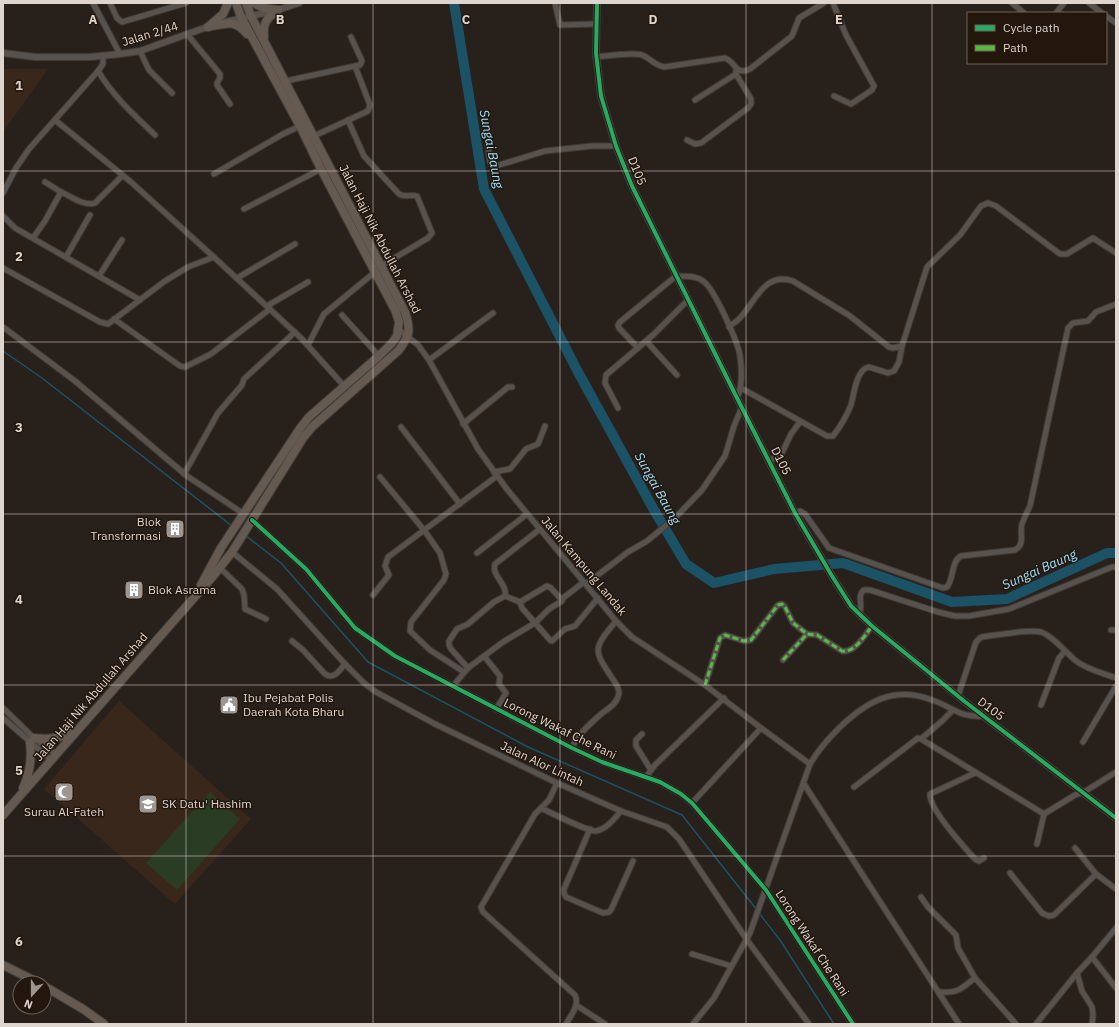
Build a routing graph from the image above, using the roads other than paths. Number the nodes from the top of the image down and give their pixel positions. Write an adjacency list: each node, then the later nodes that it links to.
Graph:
1 (93, 3): 32 (street)
2 (110, 3): 3 (street)
3 (186, 3)
4 (228, 3): 25 (main road)
5 (236, 3): 21 (main road, Jalan Haji Nik Abdullah Arshad)
6 (246, 3): 20 (main road, Jalan Haji Nik Abdullah Arshad)
7 (253, 3): 16 (main road)
8 (299, 3): 16 (street, Jalan 2/44)
9 (555, 3): 24 (street)
10 (597, 3): 24 (street, D105)
11 (824, 3): 37 (street)
12 (833, 3): 40 (street)
13 (1012, 3): 17 (street)
14 (1064, 3): 18 (street)
15 (1088, 3): 19 (street)
16 (278, 10): 20 (street, Jalan 2/44); 28 (main road)
17 (1023, 12)
18 (1057, 12)
19 (1101, 12)
20 (251, 16): 21 (street, Jalan 2/44); 28 (main road, Jalan Haji Nik Abdullah Arshad)
21 (242, 17): 25 (street, Jalan 2/44); 29 (main road, Jalan Haji Nik Abdullah Arshad)
22 (1107, 17): 23 (street)
23 (1116, 23)
24 (595, 24): 34 (street, D105)
25 (208, 27): 26 (street, Jalan 2/44); 29 (main road)
26 (187, 34): 30 (street, Jalan 2/44); 42 (street)
27 (351, 37): 35 (street)
28 (265, 42): 38 (main road, Jalan Haji Nik Abdullah Arshad)
29 (257, 47): 45 (main road, Jalan Haji Nik Abdullah Arshad)
30 (140, 51): 32 (street, Jalan 2/44); 39 (street)
31 (3, 53): 33 (street, Jalan 2/44)
32 (120, 54): 33 (street, Jalan 2/44)
33 (103, 56): 36 (street)
34 (596, 57): 37 (street); 50 (street, D105)
35 (355, 66): 38 (street); 44 (street)
36 (98, 71): 43 (street); 46 (street)
37 (736, 71): 41 (street); 48 (street)
38 (286, 80): 47 (main road, Jalan Haji Nik Abdullah Arshad)
39 (172, 93)
40 (834, 96)
41 (695, 100)
42 (230, 104)
43 (55, 120): 53 (street); 56 (street)
44 (348, 120): 47 (street); 67 (street)
45 (300, 126): 51 (main road, Jalan Haji Nik Abdullah Arshad); 52 (street)
46 (155, 135)
47 (314, 136): 67 (main road, Jalan Haji Nik Abdullah Arshad)
48 (687, 140)
49 (488, 145): 50 (street)
50 (616, 146): 69 (street, D105)
51 (321, 169): 57 (street); 67 (main road, Jalan Haji Nik Abdullah Arshad)
52 (214, 174)
53 (122, 176): 55 (street); 64 (street)
54 (45, 182): 55 (street)
55 (61, 192): 60 (street)
56 (3, 193)
57 (244, 209)
58 (90, 215): 65 (street)
59 (3, 216): 60 (street)
60 (33, 238): 65 (street)
61 (122, 240): 68 (street)
62 (295, 244): 70 (street)
63 (1116, 253): 86 (street)
64 (214, 257): 70 (street); 72 (street)
65 (66, 258): 68 (street)
66 (3, 268): 78 (street)
67 (378, 269): 81 (main road, Jalan Haji Nik Abdullah Arshad); 83 (main road, Jalan Haji Nik Abdullah Arshad); 85 (street)
68 (99, 276): 72 (street)
69 (676, 276): 73 (street, D105); 80 (street); 87 (street)
70 (237, 278): 75 (street)
71 (308, 282): 75 (street)
72 (140, 300): 78 (street)
73 (688, 300): 84 (street); 94 (street, D105)
74 (1116, 304): 106 (street)
75 (269, 308): 78 (street); 82 (street)
76 (493, 313): 89 (street)
77 (342, 315): 88 (street)
78 (114, 320)
79 (3, 327): 102 (street)
80 (729, 327): 86 (street); 93 (street)
81 (398, 329): 83 (street, Jalan Kampung Landak); 88 (main road, Jalan Haji Nik Abdullah Arshad)
82 (295, 332): 85 (street); 102 (street)
83 (408, 335): 89 (street, Jalan Kampung Landak); 109 (main road, Jalan Haji Nik Abdullah Arshad)
84 (646, 342): 87 (street); 90 (street)
85 (308, 345): 91 (street)
86 (902, 346): 97 (street)
87 (638, 348): 96 (street)
88 (379, 356): 91 (main road, Jalan Haji Nik Abdullah Arshad)
89 (429, 360): 98 (street, Jalan Kampung Landak)
90 (677, 375)
91 (344, 386): 107 (main road, Jalan Haji Nik Abdullah Arshad)
92 (512, 387): 98 (street)
93 (741, 388): 94 (street); 97 (street)
94 (737, 398): 95 (street, D105)
95 (742, 407): 101 (street, D105); 116 (street)
96 (618, 408)
97 (800, 422): 101 (street)
98 (463, 424): 103 (street, Jalan Kampung Landak)
99 (401, 426): 105 (street)
100 (545, 426): 103 (street)
101 (770, 461): 106 (street, D105)
102 (184, 474): 107 (street)
103 (496, 474): 105 (street); 108 (street, Jalan Kampung Landak)
104 (380, 477): 111 (street)
105 (460, 504): 111 (street)
106 (795, 513): 123 (street, D105)
107 (244, 514): 117 (main road, Jalan Haji Nik Abdullah Arshad)
108 (527, 514): 110 (street, Jalan Kampung Landak); 113 (street)
109 (252, 520): 112 (main road, Jalan Haji Nik Abdullah Arshad); 137 (street, Lorong Wakaf Che Rani)
110 (540, 529): 116 (street, Jalan Kampung Landak); 119 (street)
111 (424, 530): 118 (street); 134 (street)
112 (233, 550): 114 (main road, Jalan Haji Nik Abdullah Arshad); 133 (street, Jalan Alor Lintah)
113 (477, 553)
114 (219, 567): 117 (main road, Jalan Haji Nik Abdullah Arshad); 124 (street)
115 (1116, 567): 123 (street)
116 (585, 583): 120 (street); 121 (street, Jalan Kampung Landak)
117 (196, 595): 147 (main road, Jalan Haji Nik Abdullah Arshad)
118 (373, 595)
119 (505, 596): 122 (street); 134 (street)
120 (563, 598): 122 (street); 126 (street)
121 (598, 598): 125 (street, Jalan Kampung Landak); 126 (street)
122 (520, 602): 126 (street)
123 (859, 614): 127 (street, D105)
124 (266, 619)
125 (616, 621): 136 (street, Jalan Kampung Landak); 153 (street)
126 (535, 623): 131 (street)
127 (872, 626): 128 (street); 139 (street, D105)
128 (807, 634): 132 (street); 136 (street)
129 (292, 641): 133 (street)
130 (1065, 652): 135 (street); 139 (street); 141 (street)
131 (484, 656): 134 (street); 143 (street)
132 (783, 660)
133 (345, 664): 160 (street, Jalan Alor Lintah)
134 (466, 670): 137 (street)
135 (1116, 678)
136 (705, 685): 140 (street, Jalan Kampung Landak)
137 (453, 686): 143 (street, Lorong Wakaf Che Rani)
138 (1116, 686): 152 (street)
139 (958, 696): 145 (street, D105)
140 (724, 698): 148 (street, Jalan Kampung Landak); 156 (street)
141 (1041, 705)
142 (3, 708): 151 (street)
143 (496, 709): 153 (street, Lorong Wakaf Che Rani)
144 (953, 710): 145 (street); 150 (street); 155 (street)
145 (984, 716): 163 (street, D105)
146 (3, 718): 151 (street)
147 (82, 724): 151 (main road); 154 (main road, Jalan Haji Nik Abdullah Arshad)
148 (761, 728): 155 (street, Jalan Kampung Landak); 164 (street)
149 (642, 734): 156 (street)
150 (921, 739): 157 (street); 162 (street)
151 (32, 740): 154 (street); 165 (main road)
152 (1083, 742)
153 (572, 748): 159 (street, Lorong Wakaf Che Rani)
154 (53, 758): 165 (main road, Jalan Haji Nik Abdullah Arshad)
155 (810, 764): 161 (street)
156 (651, 770): 159 (street)
157 (975, 772): 168 (street); 174 (street)
158 (1116, 772): 163 (street)
159 (646, 777): 164 (street, Lorong Wakaf Che Rani)
160 (557, 783): 166 (street); 167 (street, Jalan Alor Lintah)
161 (804, 784): 179 (street); 192 (street)
162 (854, 787)
163 (1084, 792): 168 (street); 170 (street, D105)
164 (692, 803): 179 (street, Lorong Wakaf Che Rani)
165 (13, 804): 169 (main road, Jalan Haji Nik Abdullah Arshad)
166 (541, 808): 171 (street); 193 (street)
167 (621, 811): 171 (street); 182 (street, Jalan Alor Lintah)
168 (1044, 814): 172 (street)
169 (3, 815)
170 (1116, 818)
171 (590, 829): 175 (street)
172 (1037, 844)
173 (1075, 848): 177 (street)
174 (984, 858)
175 (633, 861)
176 (1010, 873): 177 (street)
177 (1096, 874): 178 (street)
178 (1116, 888)
179 (766, 890): 182 (street); 199 (street, Lorong Wakaf Che Rani)
180 (921, 897): 189 (street)
181 (1116, 928): 184 (street)
182 (747, 940): 186 (street); 198 (street, Jalan Alor Lintah)
183 (692, 954): 186 (street)
184 (1092, 957): 187 (street); 190 (street)
185 (4, 966): 188 (main road)
186 (731, 966): 197 (street)
187 (1077, 973): 202 (street); 203 (street)
188 (23, 975)
189 (975, 978): 192 (street); 201 (street)
190 (1116, 988)
191 (52, 991): 194 (main road)
192 (938, 992): 200 (street)
193 (576, 1005): 195 (street); 196 (street)
194 (104, 1024)
195 (566, 1024)
196 (606, 1024)
197 (693, 1024)
198 (809, 1024)
199 (853, 1024)
200 (959, 1024)
201 (1016, 1024)
202 (1036, 1024)
203 (1092, 1024)

